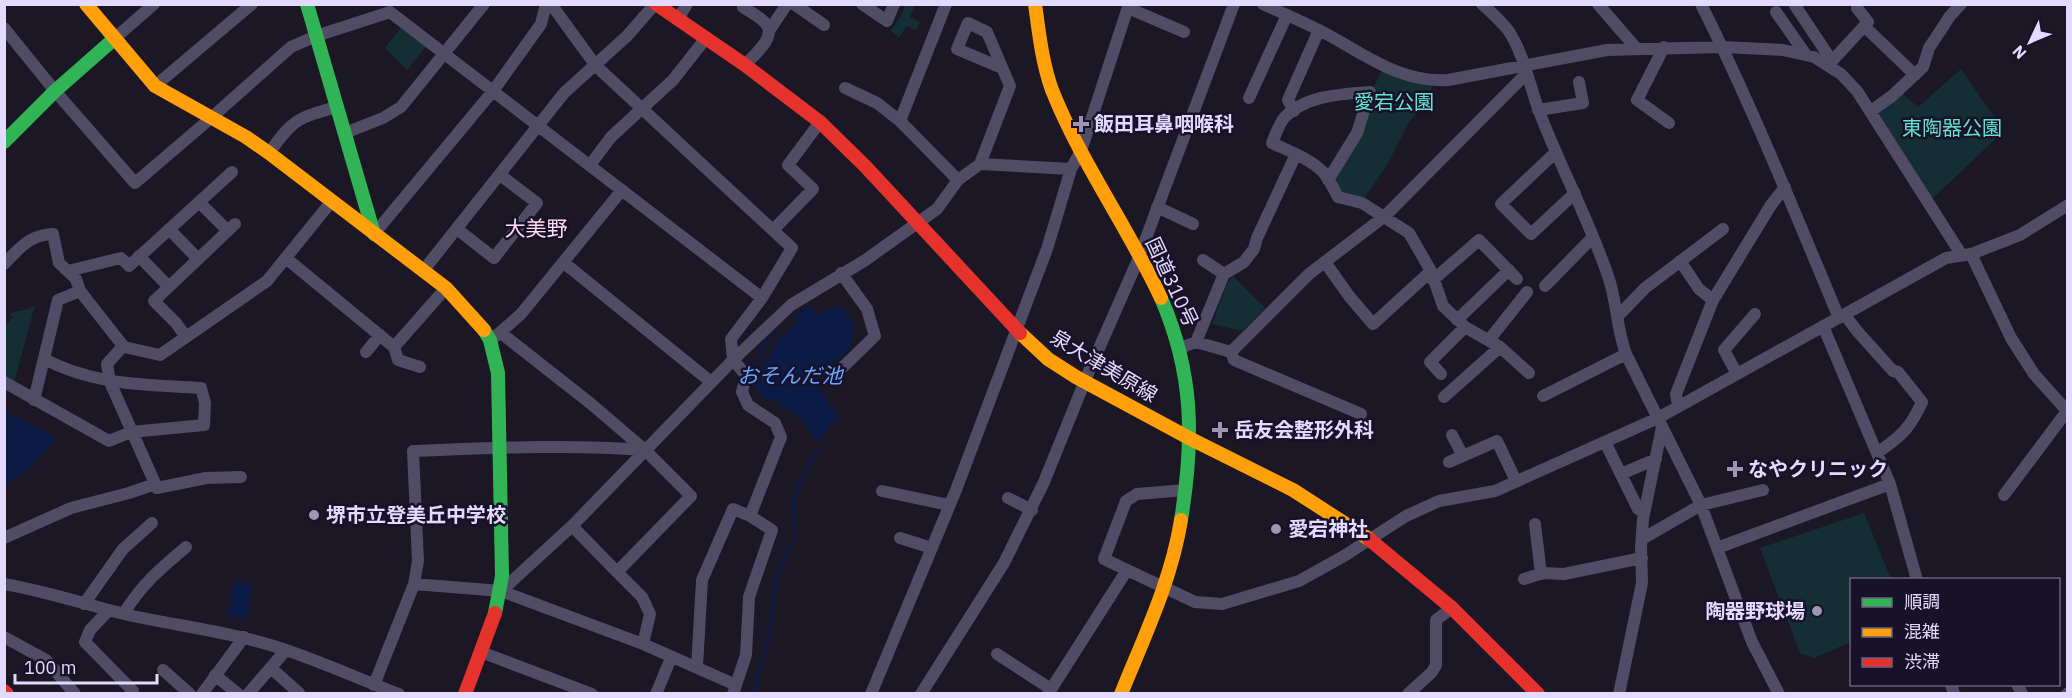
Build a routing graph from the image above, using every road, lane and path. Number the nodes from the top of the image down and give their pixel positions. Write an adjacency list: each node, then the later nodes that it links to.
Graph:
1 (86, 4): 37 (main road)
2 (154, 4): 37 (street)
3 (252, 4): 50 (street)
4 (307, 4): 35 (main road)
5 (484, 4): 41 (street)
6 (549, 4): 45 (street); 53 (street)
7 (656, 4): 28 (main road, 泉大津美原線); 45 (street)
8 (687, 4): 28 (street)
9 (744, 4): 33 (street)
10 (787, 4): 33 (street)
11 (794, 4): 29 (street)
12 (862, 4): 13 (street)
13 (894, 4)
14 (946, 4): 61 (street)
15 (1035, 4): 67 (main road, 国道310号)
16 (1234, 4): 84 (street)
17 (1263, 4): 27 (street)
18 (1482, 4): 47 (street)
19 (1598, 4): 40 (street)
20 (1701, 4): 39 (street)
21 (1794, 4): 43 (street)
22 (1961, 4): 48 (street)
23 (1129, 6): 34 (street); 67 (street)
24 (393, 8): 35 (street); 41 (street)
25 (1857, 8): 30 (street)
26 (1776, 12): 42 (street)
27 (1287, 15): 32 (street); 54 (street)
28 (678, 19): 36 (main road, 泉大津美原線)
29 (824, 25)
30 (1864, 26): 43 (street); 48 (street)
31 (4, 28): 52 (street)
32 (1319, 30): 47 (street); 58 (street)
33 (769, 31): 44 (street)
34 (1184, 32)
35 (316, 36): 55 (main road); 60 (street)
36 (706, 38): 44 (main road, 泉大津美原線); 56 (street)
37 (114, 39): 50 (main road); 52 (main road)
38 (1664, 47): 39 (street); 40 (street); 63 (street)
39 (1723, 47): 42 (street); 78 (street)
40 (1636, 48): 47 (street)
41 (444, 55): 53 (street); 65 (street)
42 (1806, 55): 43 (street)
43 (1831, 64): 59 (street)
44 (745, 65): 62 (main road, 泉大津美原線)
45 (596, 66): 56 (street); 64 (street)
46 (1002, 68): 71 (street)
47 (1525, 69): 57 (street); 85 (street)
48 (1915, 75): 59 (street)
49 (1579, 82): 57 (street)
50 (155, 86): 60 (main road)
51 (845, 88): 61 (street)
52 (55, 91): 60 (street); 66 (main road)
53 (493, 91): 64 (street); 92 (street)
54 (1249, 98)
55 (337, 107): 65 (main road); 69 (street)
56 (642, 110): 72 (street); 91 (street)
57 (1538, 110): 68 (street)
58 (1294, 111): 70 (street); 77 (street)
59 (1871, 111): 94 (street)
60 (211, 118): 69 (main road)
61 (900, 121): 76 (street)
62 (820, 122): 86 (main road, 泉大津美原線); 91 (street)
63 (1669, 123)
64 (538, 126): 72 (street); 75 (street)
65 (345, 133): 92 (main road)
66 (4, 142)
67 (1082, 151): 73 (street); 96 (main road, 国道310号)
68 (1556, 152): 80 (street); 80 (street)
69 (269, 153): 82 (main road)
70 (1296, 154): 77 (street); 107 (street)
71 (980, 164): 73 (street); 76 (street)
72 (590, 165): 79 (street)
73 (1071, 169): 121 (street)
74 (232, 172): 81 (street)
75 (500, 175): 88 (street); 88 (street)
76 (958, 180): 86 (street)
77 (1328, 180): 85 (street)
78 (1785, 187): 115 (street); 118 (street)
79 (622, 190): 102 (street); 114 (street)
80 (1575, 193): 93 (street)
81 (199, 202): 90 (street); 97 (street)
82 (331, 202): 92 (main road); 98 (street)
83 (2067, 205): 94 (street)
84 (1157, 207): 87 (street); 96 (street)
85 (1385, 216): 103 (street); 108 (street)
86 (919, 223): 106 (street); 121 (main road, 泉大津美原線)
87 (1193, 225)
88 (457, 229): 105 (street)
89 (1724, 229): 101 (street)
90 (169, 230): 95 (street); 97 (street)
91 (773, 230): 114 (street)
92 (374, 234): 105 (main road)
93 (1592, 238): 109 (street); 117 (street)
94 (1966, 254): 118 (street); 148 (street)
95 (139, 256): 104 (street); 110 (street)
96 (1138, 258): 129 (main road, 国道310号); 143 (street)
97 (198, 259): 110 (street)
98 (286, 259): 122 (street); 123 (street)
99 (1203, 260): 107 (street)
100 (5, 261): 104 (street)
101 (1680, 261): 115 (street); 117 (street)
102 (562, 262): 124 (street); 142 (street)
103 (1325, 262): 108 (street); 131 (street)
104 (68, 271): 112 (street)
105 (423, 271): 111 (main road)
106 (841, 273): 134 (street); 136 (street)
107 (1224, 274): 125 (street)
108 (1432, 276): 119 (street); 119 (street)
109 (1545, 286)
110 (169, 287): 123 (street)
111 (446, 288): 124 (main road); 128 (street)
112 (80, 291): 127 (street); 133 (street)
113 (1527, 291): 126 (street)
114 (762, 298): 134 (street)
115 (1713, 300): 147 (street)
116 (1755, 314): 139 (street)
117 (1617, 317): 132 (street)
118 (1842, 317): 120 (street); 157 (street)
119 (1461, 323): 126 (street); 138 (street)
120 (1823, 326): 139 (street); 157 (street)
121 (1017, 331): 143 (main road, 泉大津美原線); 172 (street)
122 (380, 335): 128 (street); 130 (street)
123 (186, 337): 127 (street)
124 (496, 337): 155 (main road); 156 (street)
125 (1196, 342): 129 (street); 131 (street)
126 (1494, 344): 137 (street); 145 (street)
127 (123, 346): 141 (street)
128 (394, 347): 135 (street)
129 (1180, 348): 153 (main road, 国道310号)
130 (366, 352)
131 (1231, 352): 149 (street)
132 (1626, 354): 144 (street); 150 (street)
133 (44, 359): 141 (street); 146 (street)
134 (733, 360): 142 (street); 175 (street)
135 (420, 367)
136 (840, 370)
137 (1529, 373)
138 (1441, 374)
139 (1737, 374): 147 (street)
140 (4, 382): 146 (street)
141 (110, 382): 151 (street); 151 (street)
142 (711, 382): 156 (street)
143 (1085, 382): 153 (main road, 泉大津美原線); 174 (street)
144 (1543, 396)
145 (1444, 397)
146 (34, 400): 151 (street)
147 (1678, 406): 150 (street)
148 (2067, 411): 169 (street)
149 (1361, 414)
150 (1660, 423): 154 (street); 159 (street); 171 (street)
151 (131, 432): 164 (street)
152 (1452, 435): 158 (street)
153 (1189, 438): 166 (main road, 国道310号); 181 (main road, 泉大津美原線)
154 (1605, 442): 161 (street); 163 (street)
155 (501, 448): 156 (street); 193 (street); 195 (main road)
156 (645, 450): 178 (street); 188 (street)
157 (1877, 453): 165 (street)
158 (1463, 456): 160 (street); 163 (street)
159 (1656, 459): 161 (street); 182 (street)
160 (1449, 462)
161 (1621, 474): 173 (street)
162 (241, 477): 164 (street)
163 (1516, 482): 181 (street)
164 (155, 484): 179 (street)
165 (1890, 484): 185 (street); 190 (street)
166 (1185, 490): 187 (street); 194 (main road, 国道310号)
167 (1763, 490): 171 (street)
168 (882, 491): 172 (street)
169 (2004, 495)
170 (1008, 498): 174 (street)
171 (1701, 505): 182 (street); 185 (street)
172 (949, 506): 184 (street)
173 (1638, 509)
174 (1032, 510): 227 (street)
175 (750, 516): 207 (street); 212 (street)
176 (152, 523): 196 (street)
177 (1535, 524): 189 (street)
178 (572, 526): 188 (street); 195 (street)
179 (4, 538)
180 (900, 538): 184 (street)
181 (1369, 539): 194 (street); 197 (main road, 泉大津美原線)
182 (1642, 539): 186 (street)
183 (186, 547): 199 (street)
184 (932, 548): 226 (street)
185 (1716, 548): 232 (street)
186 (1642, 558): 189 (street); 231 (street)
187 (1127, 570): 194 (street); 214 (street)
188 (617, 572): 202 (street)
189 (1541, 574): 191 (street)
190 (1917, 578)
191 (1524, 579)
192 (4, 584): 196 (street)
193 (414, 584): 195 (street); 211 (street)
194 (1165, 588): 228 (main road, 国道310号)
195 (501, 591): 202 (street); 204 (main road)
196 (84, 604): 198 (street)
197 (1452, 608): 229 (street); 230 (main road, 泉大津美原線)
198 (109, 610): 199 (street); 213 (street)
199 (124, 614): 201 (street)
200 (4, 637): 215 (street)
201 (244, 637): 203 (street); 210 (street)
202 (643, 644): 206 (street)
203 (286, 650): 208 (street); 211 (street)
204 (481, 652): 223 (main road); 224 (street)
205 (998, 654): 214 (street)
206 (671, 658): 207 (street); 225 (street)
207 (697, 667): 212 (street)
208 (271, 668): 219 (street); 220 (street)
209 (163, 670): 216 (street)
210 (215, 675): 217 (street); 218 (street)
211 (369, 683): 221 (street); 222 (street)
212 (735, 689)
213 (133, 691)
214 (1049, 691)
215 (75, 693)
216 (190, 693)
217 (202, 693)
218 (238, 693)
219 (248, 693)
220 (299, 693)
221 (358, 693)
222 (399, 693)
223 (465, 693)
224 (592, 693)
225 (656, 693)
226 (871, 693)
227 (921, 693)
228 (1120, 693)
229 (1408, 693)
230 (1538, 693)
231 (1619, 693)
232 (1779, 693)

